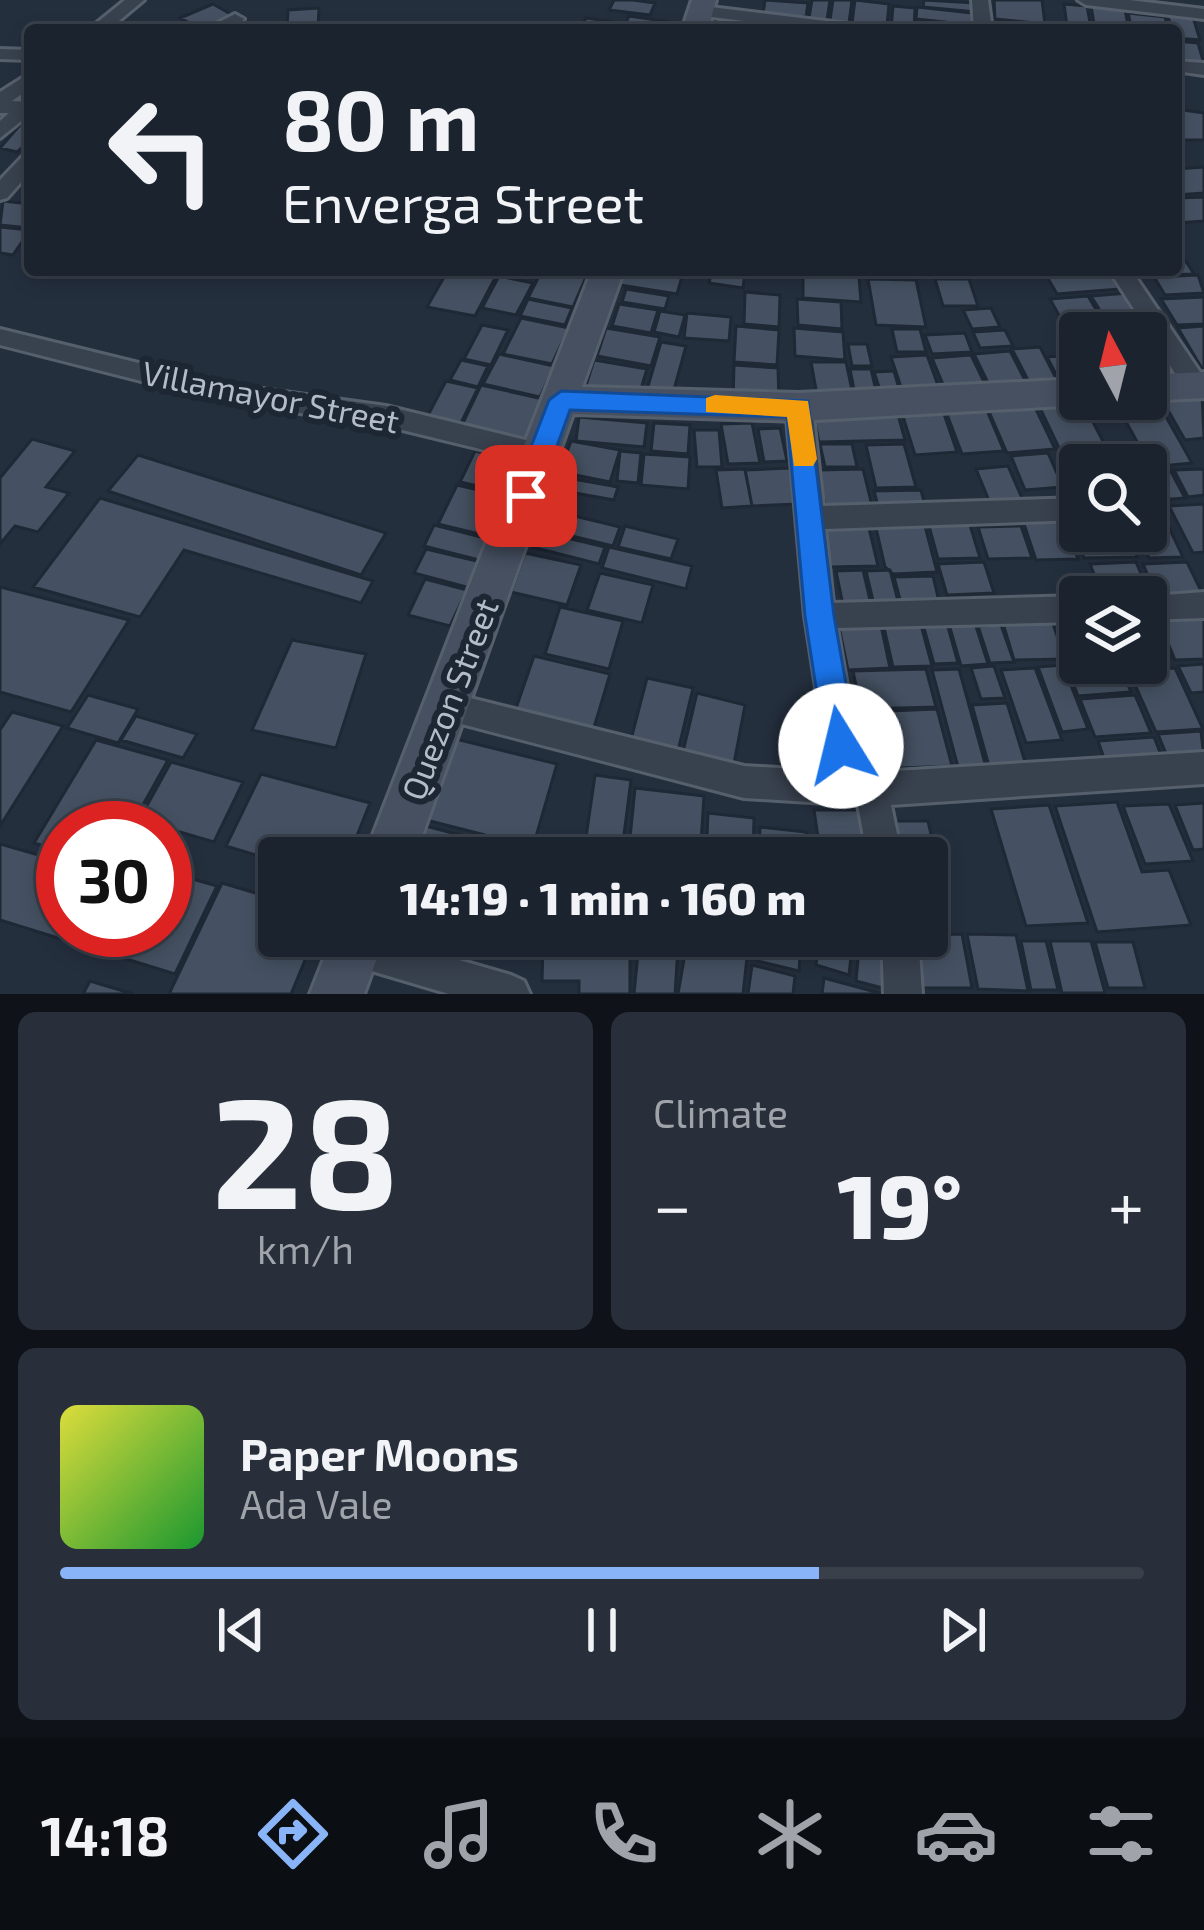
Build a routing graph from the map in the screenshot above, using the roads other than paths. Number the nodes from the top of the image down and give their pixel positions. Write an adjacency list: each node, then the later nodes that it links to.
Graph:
1 (136, 0): 6 (street)
2 (1086, 0): 4 (street)
3 (701, 14): 8 (street)
4 (1204, 14)
5 (236, 19): 7 (street)
6 (105, 24)
7 (226, 24)
8 (799, 24)
9 (24, 84): 10 (street)
10 (0, 104)
11 (24, 109): 12 (street)
12 (0, 132)
13 (24, 167): 14 (street)
14 (0, 193)
15 (606, 276): 21 (main road, Quezon Street)
16 (1124, 276): 18 (street)
17 (0, 338): 23 (street, Villamayor Street)
18 (1200, 385): 19 (main road)
19 (1167, 387)
20 (1059, 393): 22 (main road)
21 (561, 400): 22 (main road); 23 (main road, Quezon Street)
22 (799, 407): 25 (street)
23 (542, 454): 30 (main road, Quezon Street)
24 (1059, 510): 25 (street)
25 (809, 518): 29 (street)
26 (1204, 605): 27 (street)
27 (1167, 606)
28 (1059, 610): 29 (street)
29 (820, 616): 32 (street)
30 (446, 707): 32 (street); 33 (main road, Quezon Street)
31 (1204, 768): 32 (street)
32 (860, 790): 34 (street)
33 (397, 837)
34 (877, 837)
35 (901, 957): 38 (street)
36 (350, 959): 37 (street)
37 (511, 994)
38 (903, 994)

